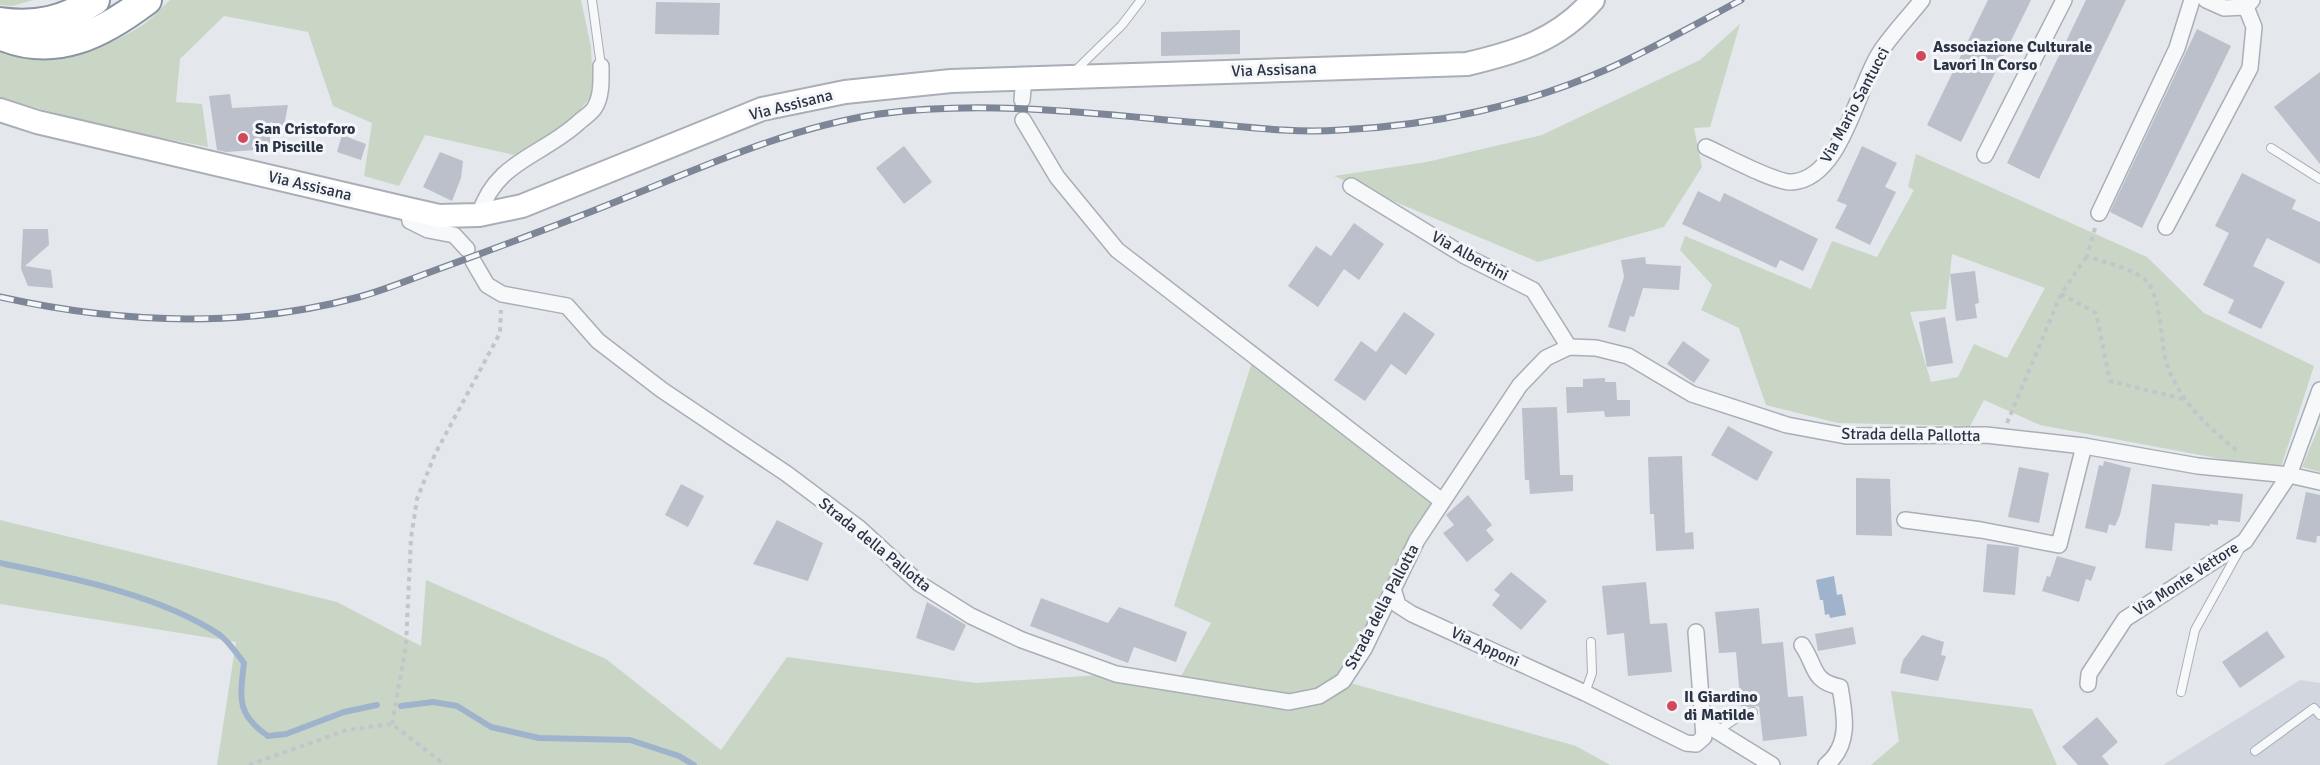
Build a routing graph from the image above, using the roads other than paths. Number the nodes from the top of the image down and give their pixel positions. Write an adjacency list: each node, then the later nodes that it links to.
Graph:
1 (51, 0): 12 (highway)
2 (95, 0): 12 (highway)
3 (147, 0): 13 (highway)
4 (592, 0): 14 (lane)
5 (1141, 0): 15 (lane)
6 (1593, 0): 15 (main road, Via Assisana)
7 (1922, 0): 18 (street, Via Mario Santucci)
8 (2064, 0): 20 (street)
9 (2192, 0): 24 (street)
10 (2206, 0): 11 (street)
11 (2249, 4): 26 (street)
12 (0, 21)
13 (0, 35)
14 (601, 66): 25 (street)
15 (1070, 77): 25 (main road, Via Assisana)
16 (0, 110): 23 (main road, Via Assisana)
17 (1023, 120): 32 (street)
18 (1706, 147)
19 (2271, 148): 21 (lane)
20 (1985, 155)
21 (2320, 179)
22 (1351, 186): 27 (street, Via Albertini)
23 (408, 209): 25 (main road, Via Assisana); 35 (street, Strada della Pallotta)
24 (2098, 213)
25 (479, 216)
26 (2166, 227)
27 (1569, 346): 29 (street, Strada della Pallotta); 32 (street, Strada della Pallotta)
28 (2320, 390): 30 (street, Via Monte Vettore)
29 (2084, 446): 30 (street, Strada della Pallotta); 33 (street)
30 (2289, 476): 31 (street, Strada della Pallotta); 34 (street, Via Monte Vettore)
31 (2320, 482)
32 (1442, 501): 35 (street, Strada della Pallotta)
33 (1905, 520)
34 (2245, 541): 39 (street, Via Monte Vettore); 40 (lane)
35 (1394, 592): 41 (street, Via Apponi)
36 (1696, 632): 44 (street)
37 (1592, 642): 41 (lane)
38 (1802, 645): 48 (street)
39 (2088, 684)
40 (2181, 692)
41 (1585, 693): 44 (street, Via Apponi)
42 (1753, 712): 45 (lane)
43 (2320, 715): 46 (lane)
44 (1704, 723): 45 (street)
45 (1719, 730): 47 (street)
46 (2256, 751)
47 (1772, 765)
48 (1826, 765)

